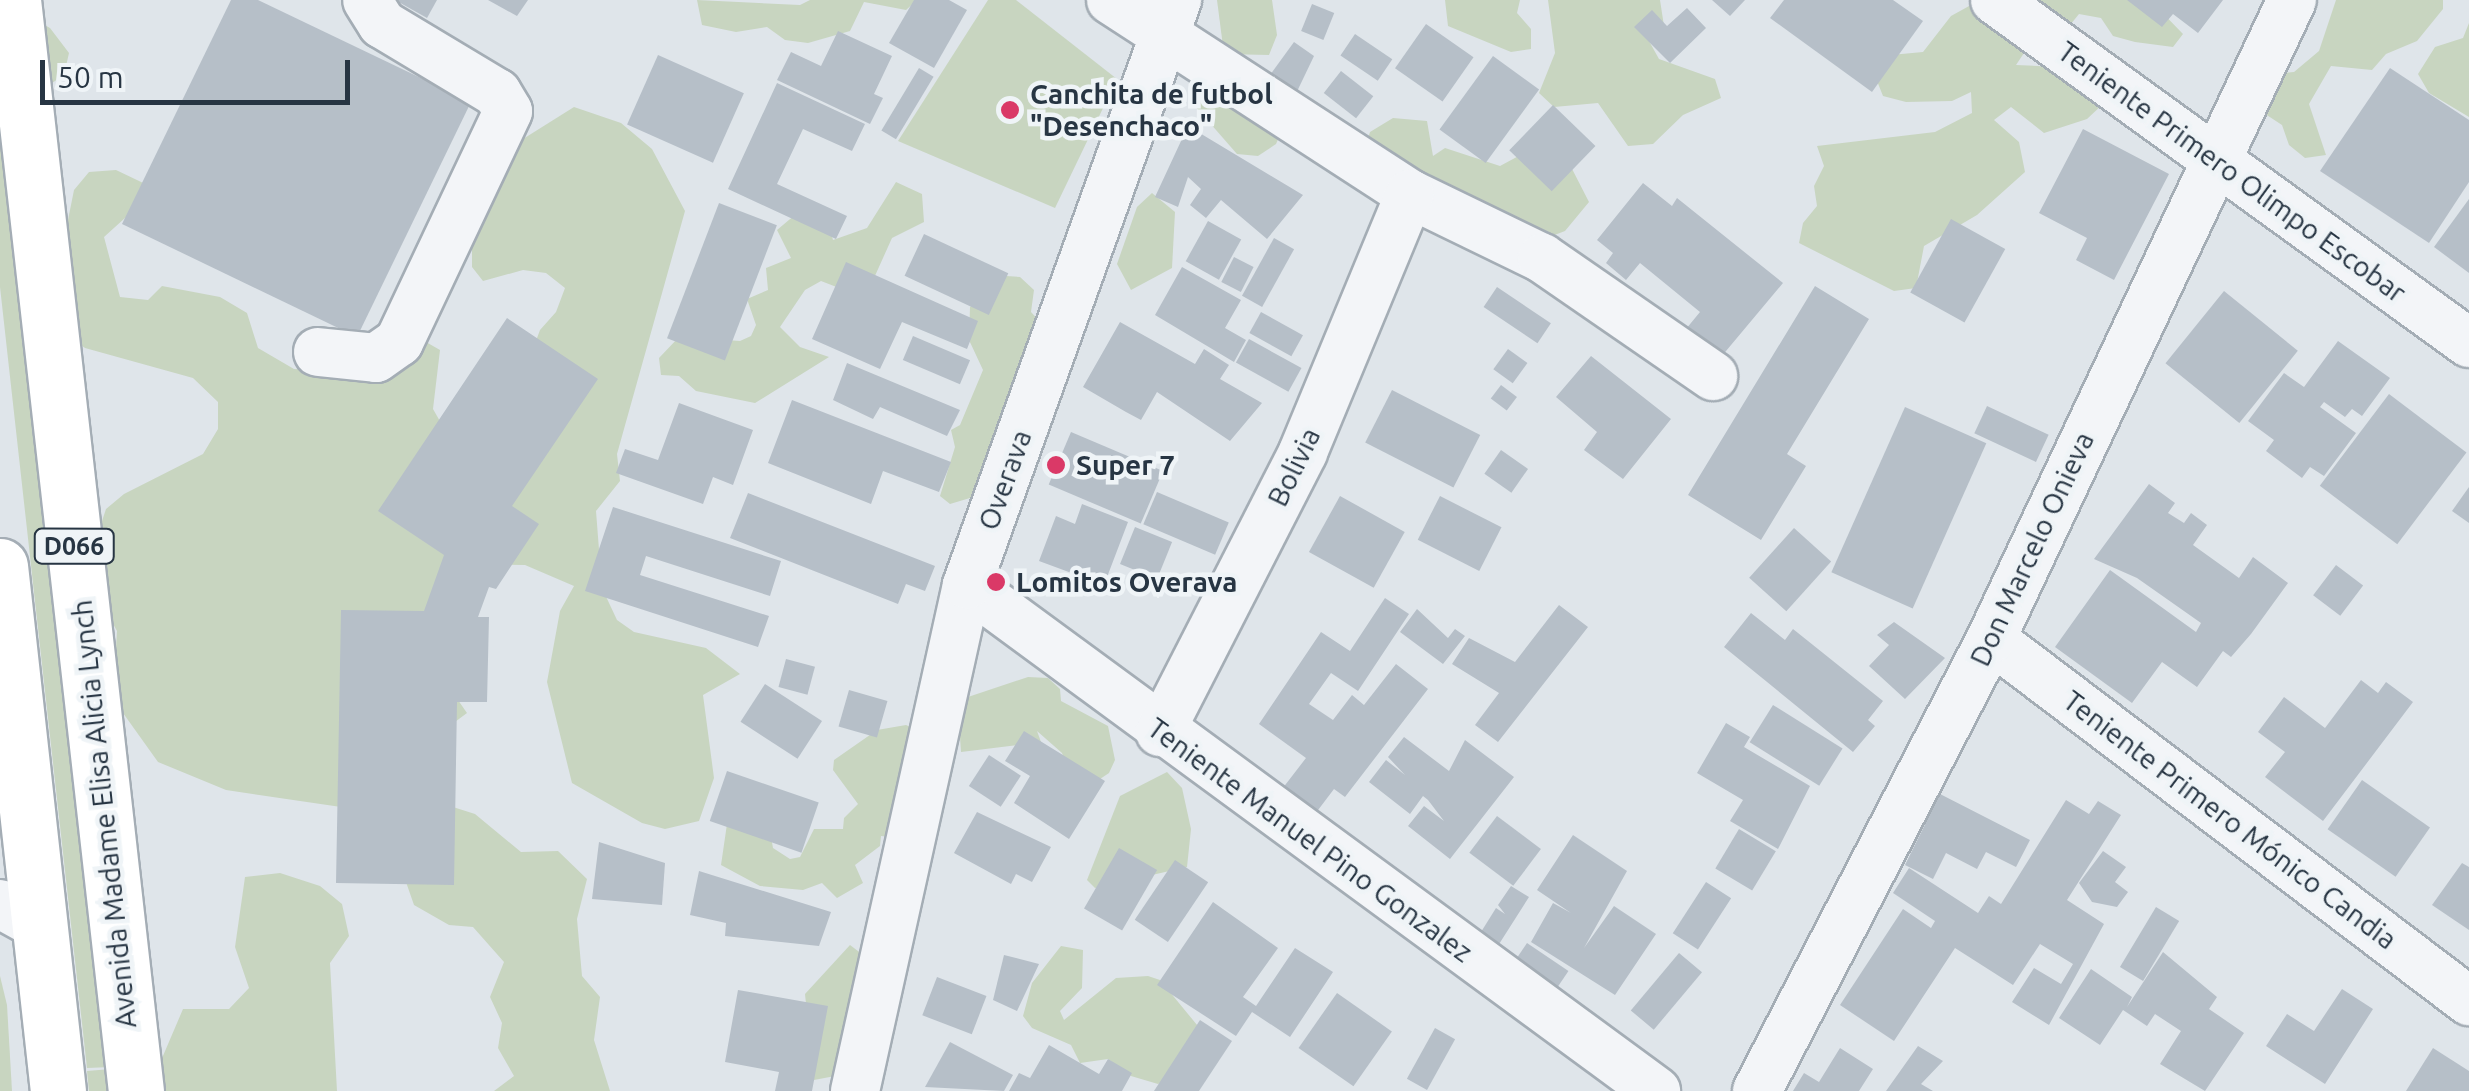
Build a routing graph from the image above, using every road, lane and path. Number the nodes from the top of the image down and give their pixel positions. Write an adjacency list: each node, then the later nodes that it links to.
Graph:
1 (14, 0): 20 (highway, Avenida Madame Elisa Alicia Lynch / D066)
2 (367, 0): 10 (street)
3 (1111, 0): 6 (street)
4 (1995, 0): 7 (street, Teniente Primero Olimpo Escobar)
5 (2292, 0): 7 (street, Don Marcelo Onieva)
6 (1170, 20): 8 (street); 13 (street, Overava)
7 (2215, 160): 9 (street, Teniente Primero Olimpo Escobar); 14 (street, Don Marcelo Onieva)
8 (1410, 194): 11 (street); 15 (street, Bolivia)
9 (2469, 343)
10 (318, 352)
11 (1714, 376)
12 (0, 566): 16 (highway, D066)
13 (966, 585): 15 (street, Teniente Manuel Pino Gonzalez); 21 (street, Overava)
14 (1991, 639): 18 (street, Teniente Primero Mónico Candia); 23 (street, Don Marcelo Onieva)
15 (1160, 732): 22 (street, Teniente Manuel Pino Gonzalez)
16 (11, 770): 17 (highway, D066)
17 (20, 915): 19 (highway, D066)
18 (2469, 1002)
19 (58, 1091)
20 (136, 1091)
21 (855, 1091)
22 (1656, 1091)
23 (1757, 1091)

